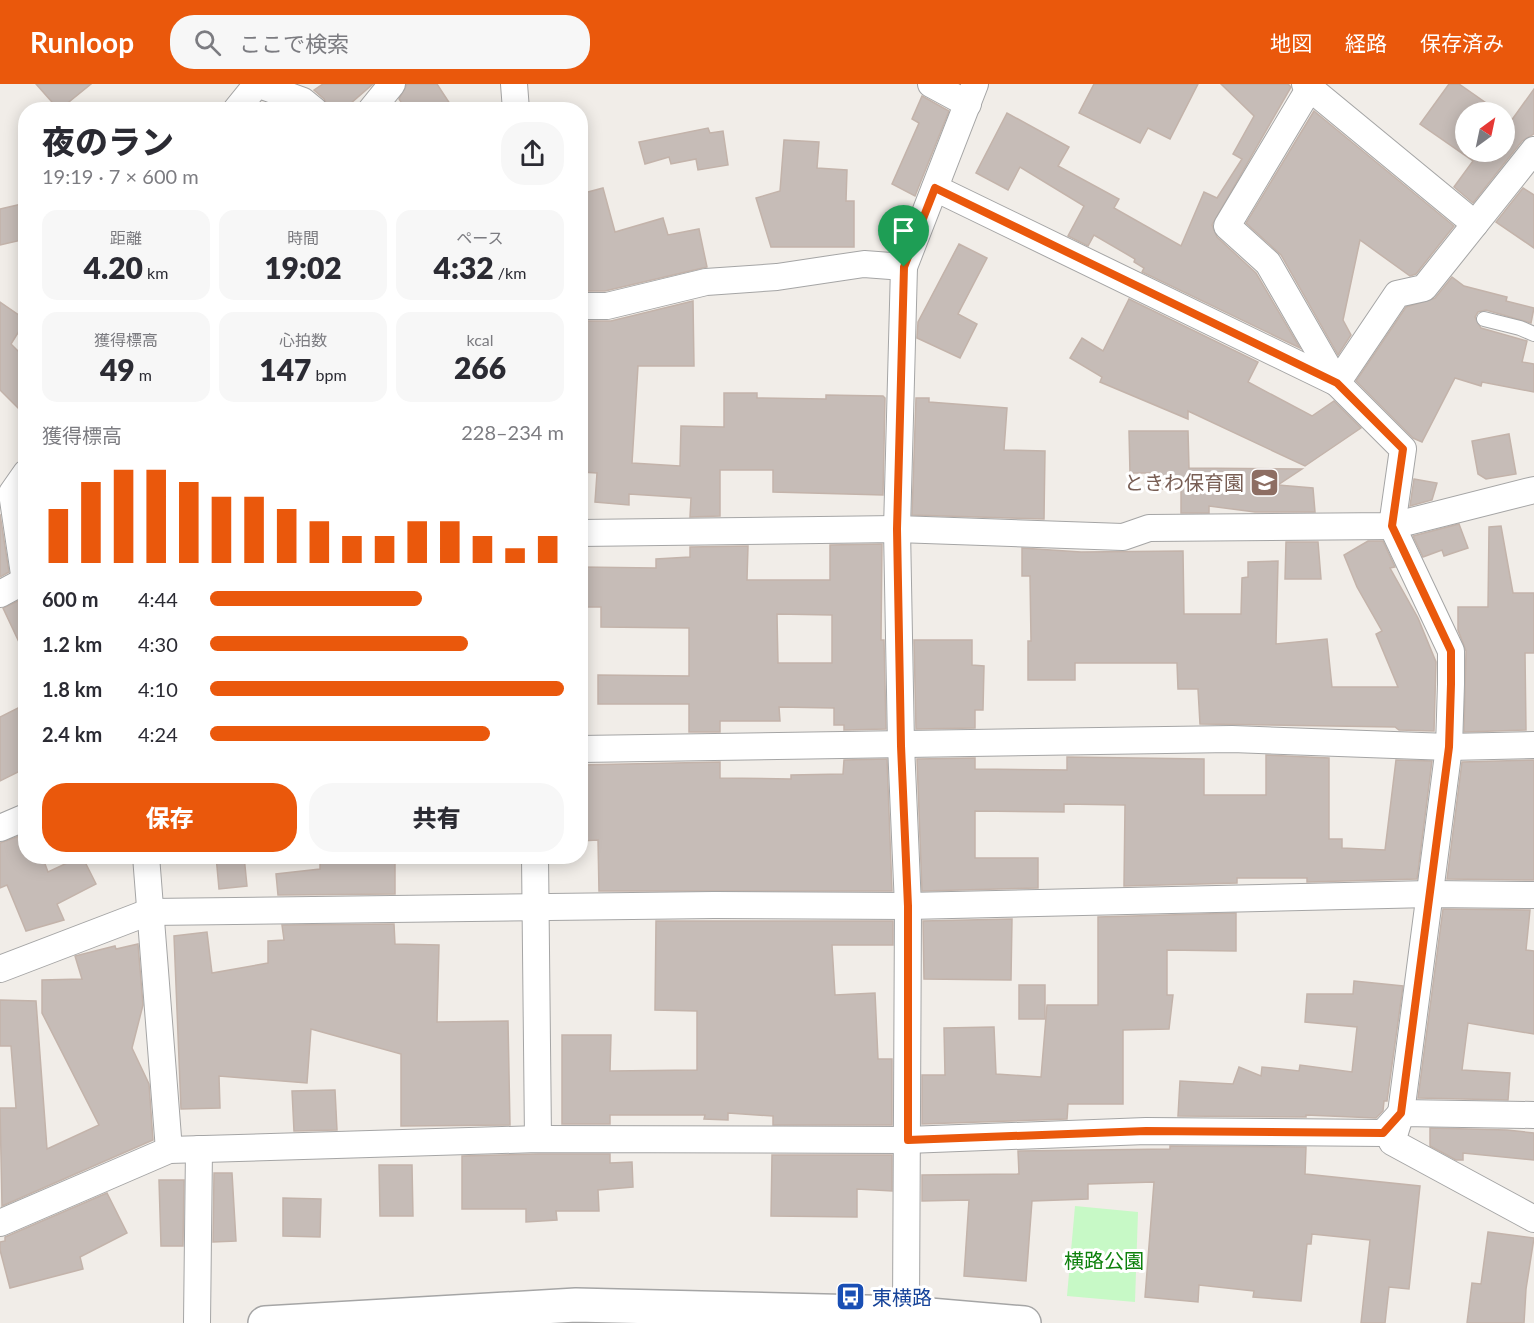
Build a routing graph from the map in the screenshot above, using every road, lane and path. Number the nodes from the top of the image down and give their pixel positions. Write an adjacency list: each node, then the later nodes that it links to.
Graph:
1 (257, 84): 7 (street); 8 (street)
2 (392, 84): 9 (street)
3 (514, 84): 10 (street)
4 (931, 84): 6 (street)
5 (1307, 87): 13 (street); 18 (street)
6 (972, 94): 12 (street)
7 (242, 102)
8 (304, 102)
9 (377, 102)
10 (515, 102)
11 (1534, 150): 13 (street)
12 (935, 188): 14 (street); 18 (street)
13 (1475, 224): 18 (street)
14 (904, 267): 15 (street); 22 (street)
15 (588, 306)
16 (1484, 319): 17 (lane)
17 (1534, 334)
18 (1337, 383): 21 (street)
19 (18, 485): 24 (street)
20 (1534, 490): 21 (street)
21 (1392, 526): 22 (street); 29 (street)
22 (897, 529): 23 (street); 28 (street)
23 (588, 533)
24 (18, 534)
25 (18, 585): 26 (street)
26 (0, 594)
27 (1534, 745): 29 (street)
28 (901, 746): 29 (street); 30 (street); 37 (street)
29 (1449, 747): 35 (street)
30 (588, 749)
31 (18, 820): 32 (street)
32 (0, 828)
33 (146, 864): 39 (street)
34 (535, 864): 38 (street)
35 (1430, 894): 36 (street); 37 (street); 41 (street)
36 (1534, 895)
37 (908, 906): 38 (street); 44 (street)
38 (536, 907): 39 (street); 43 (street)
39 (149, 912): 40 (street); 46 (street)
40 (0, 969)
41 (1401, 1113): 42 (street); 44 (street); 47 (street)
42 (1534, 1114)
43 (538, 1139): 44 (street); 45 (street)
44 (908, 1140): 49 (street)
45 (199, 1149): 46 (street); 50 (street)
46 (170, 1150): 48 (street)
47 (1534, 1219)
48 (0, 1223)
49 (906, 1313): 51 (street); 52 (street)
50 (197, 1323)
51 (265, 1323)
52 (1024, 1323)

